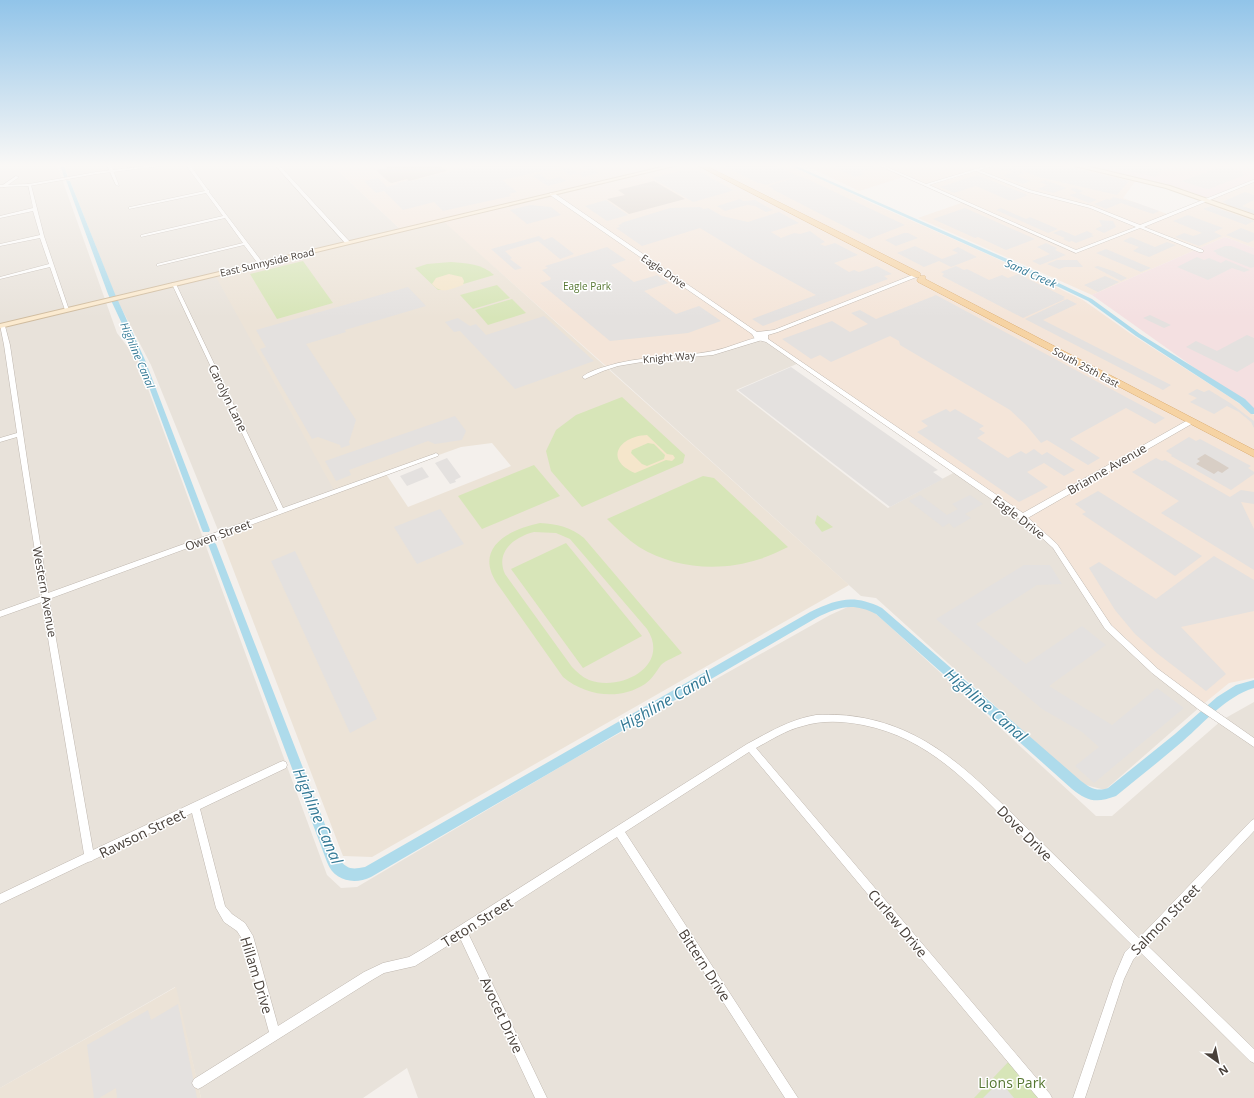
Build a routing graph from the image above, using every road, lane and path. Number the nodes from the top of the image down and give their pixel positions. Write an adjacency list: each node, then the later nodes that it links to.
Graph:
1 (37, 216): 11 (street)
2 (324, 216): 13 (street)
3 (459, 216): 13 (main road, East Sunnyside Road)
4 (585, 216): 25 (street, Eagle Drive)
5 (803, 216): 20 (main road, South 25th East)
6 (996, 216): 10 (street)
7 (1113, 216): 10 (street)
8 (1167, 216): 10 (street)
9 (225, 217): 12 (street); 14 (street)
10 (1140, 227): 16 (street)
11 (42, 236): 15 (street); 18 (street)
12 (143, 236)
13 (348, 243): 17 (main road, East Sunnyside Road)
14 (245, 244): 17 (street); 19 (street)
15 (0, 245)
16 (1201, 251)
17 (261, 264): 22 (main road, East Sunnyside Road)
18 (52, 265): 21 (street); 23 (street)
19 (159, 265)
20 (920, 277): 25 (street, Knight Way); 26 (main road, South 25th East)
21 (0, 278)
22 (174, 284): 23 (main road, East Sunnyside Road); 36 (street, Carolyn Lane)
23 (67, 310): 24 (main road, East Sunnyside Road)
24 (1, 326): 31 (street, Western Avenue)
25 (761, 337): 27 (street, Knight Way); 37 (street, Eagle Drive)
26 (1036, 337): 28 (main road, South 25th East); 29 (main road, South 25th East)
27 (585, 377)
28 (1136, 393): 29 (main road); 30 (main road, South 25th East)
29 (1168, 402): 33 (main road, South 25th East)
30 (1191, 422): 34 (main road, South 25th East); 37 (street, Brianne Avenue)
31 (19, 434): 32 (street); 38 (street, Western Avenue)
32 (0, 440)
33 (1254, 447)
34 (1254, 454)
35 (436, 455): 36 (street, Owen Street)
36 (282, 512): 38 (street, Owen Street)
37 (1023, 517): 40 (street, Eagle Drive)
38 (47, 597): 39 (street, Owen Street); 46 (street, Western Avenue)
39 (0, 614)
40 (1254, 743)
41 (750, 748): 45 (street, Teton Street); 49 (street, Dove Drive); 55 (street, Curlew Drive)
42 (283, 765): 43 (street, Rawson Street)
43 (196, 807): 46 (street, Rawson Street); 50 (street, Hillam Drive)
44 (1254, 824): 49 (street, Salmon Street)
45 (619, 831): 48 (street, Teton Street); 54 (street, Bittern Drive)
46 (89, 858): 47 (street, Rawson Street)
47 (0, 899)
48 (462, 932): 50 (street, Teton Street); 53 (street, Avocet Drive)
49 (1138, 945): 51 (street, Dove Drive); 56 (street, Salmon Street)
50 (275, 1034): 52 (street, Teton Street)
51 (1254, 1057)
52 (198, 1083)
53 (541, 1098)
54 (792, 1098)
55 (1046, 1098)
56 (1079, 1098)

